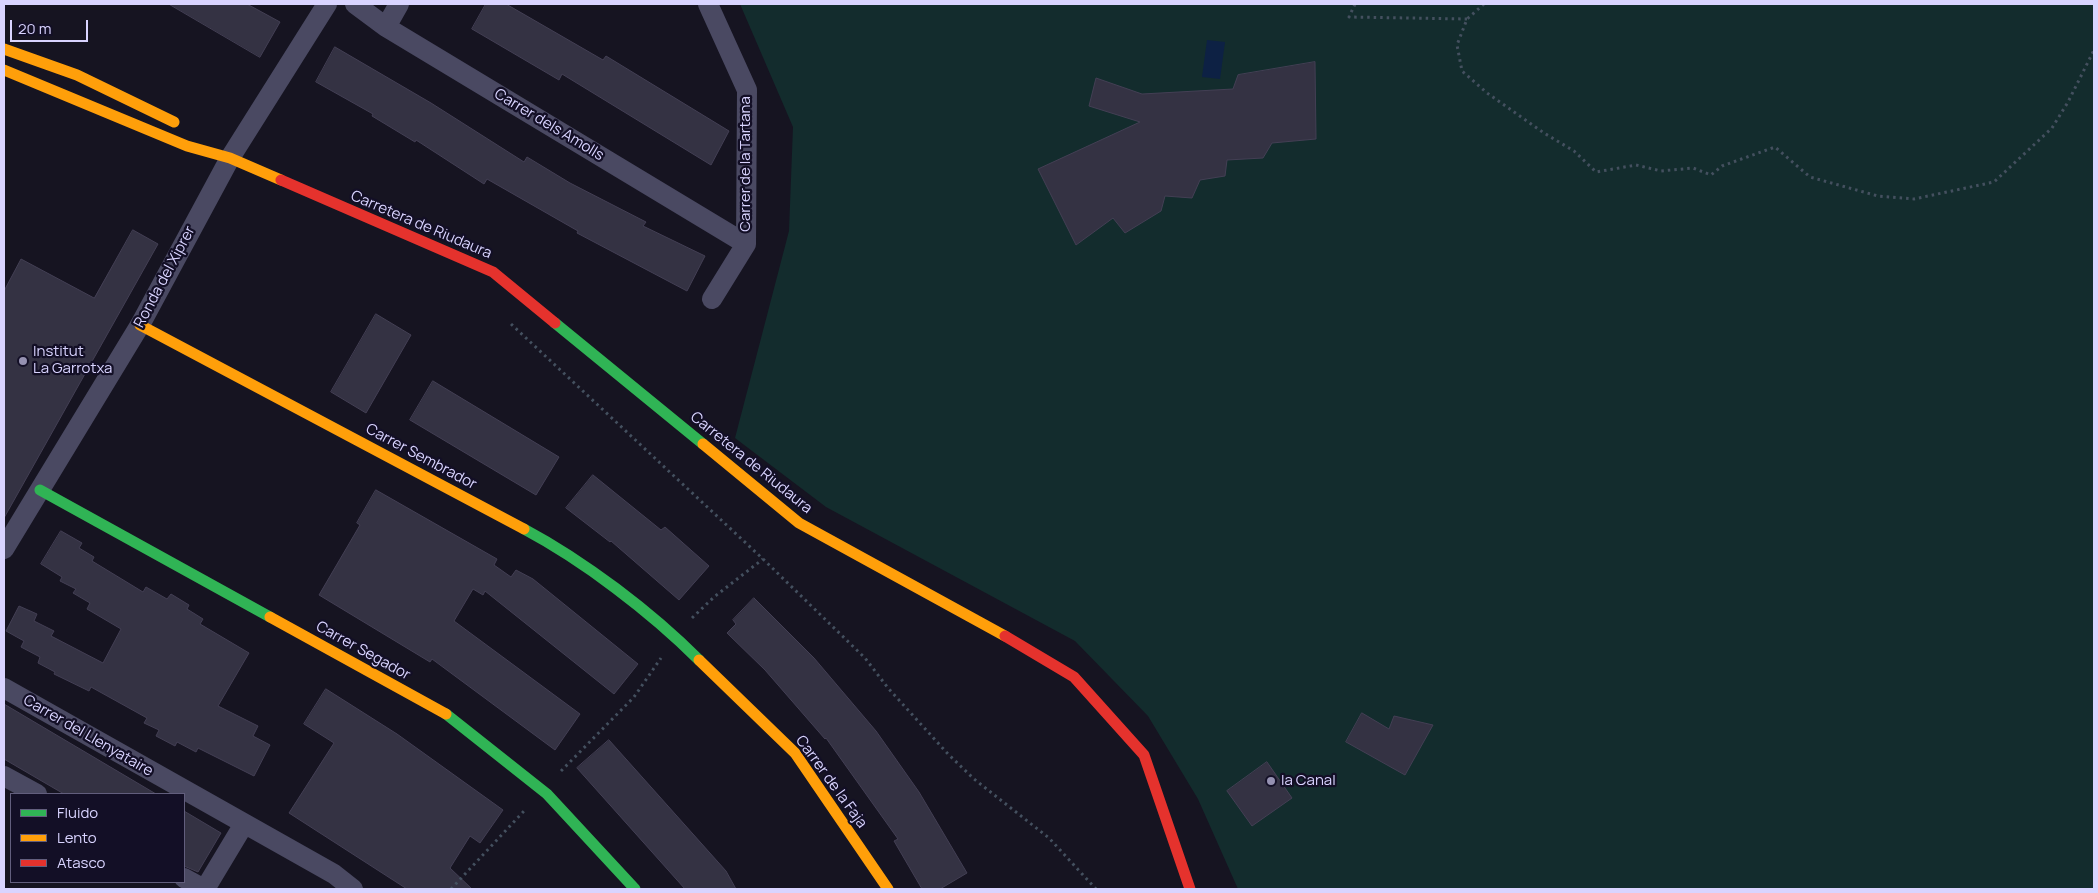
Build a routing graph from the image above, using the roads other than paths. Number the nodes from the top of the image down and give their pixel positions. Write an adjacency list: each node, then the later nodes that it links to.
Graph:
1 (327, 4): 10 (street, Ronda del Xiprer)
2 (355, 4): 5 (street, Carrer dels Amolls)
3 (399, 4): 5 (street)
4 (708, 4): 11 (street, Carrer de la Tartana)
5 (386, 27): 11 (street, Carrer dels Amolls)
6 (4, 49): 8 (street)
7 (4, 70): 10 (street, Carretera de Riudaura)
8 (183, 126)
9 (205, 138): 10 (street, Carretera de Riudaura)
10 (230, 158): 13 (street, Ronda del Xiprer); 26 (street, Carretera de Riudaura)
11 (746, 244): 12 (street)
12 (712, 299)
13 (140, 325): 14 (street, Ronda del Xiprer); 16 (street, Carrer Sembrador)
14 (40, 490): 15 (street, Ronda del Xiprer); 24 (street, Carrer Segador)
15 (4, 549)
16 (675, 636): 25 (street, Carrer de la Faja)
17 (4, 688): 20 (street, Carrer del Llenyataire)
18 (4, 776): 19 (street)
19 (35, 793)
20 (244, 824): 22 (street); 23 (street, Carrer del Llenyataire)
21 (185, 879): 22 (street)
22 (205, 889)
23 (353, 889)
24 (635, 889)
25 (888, 889)
26 (1190, 889)

